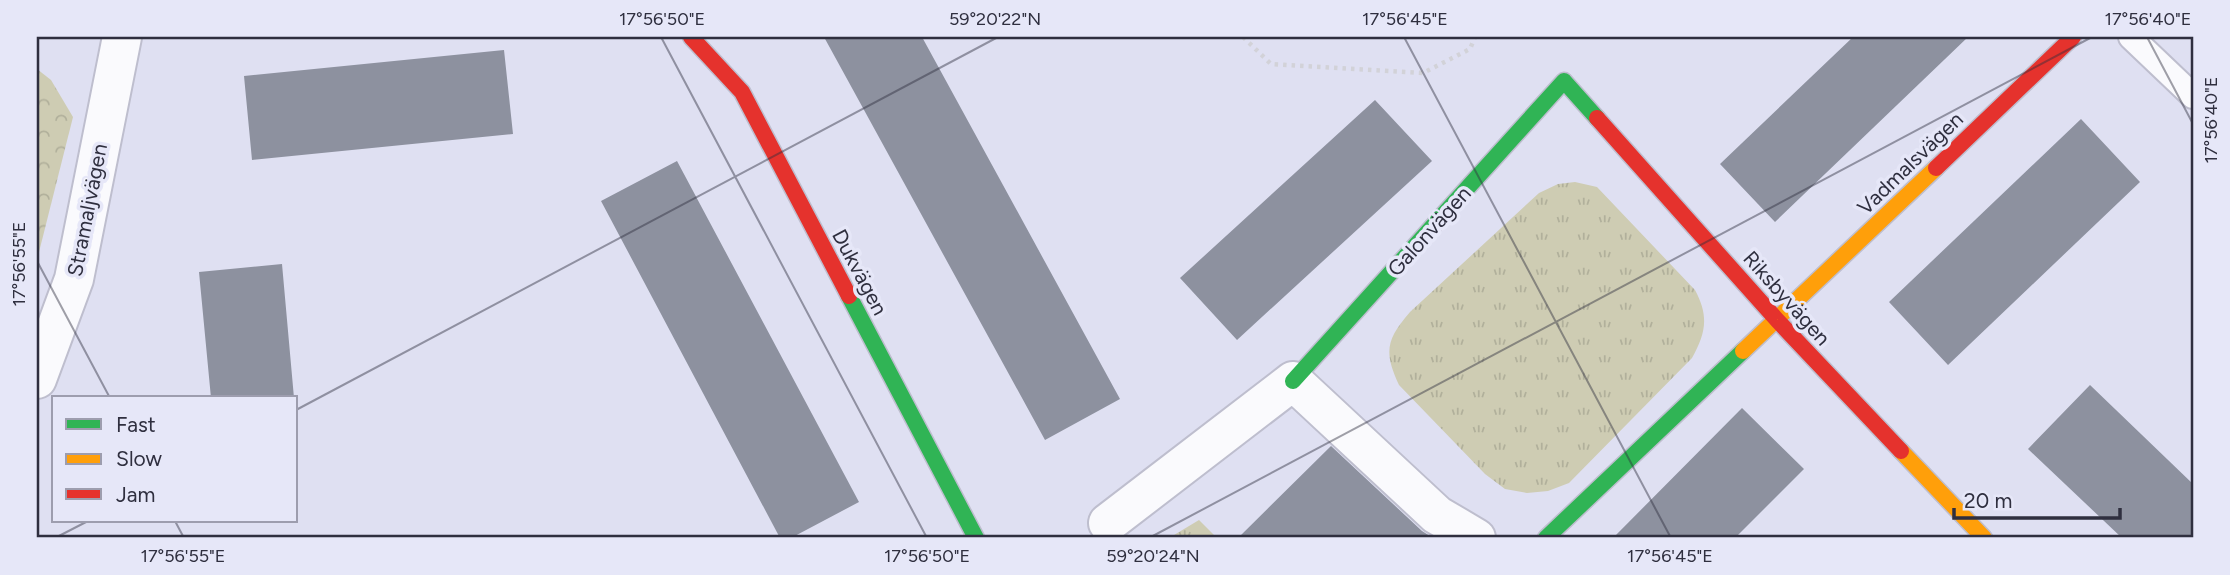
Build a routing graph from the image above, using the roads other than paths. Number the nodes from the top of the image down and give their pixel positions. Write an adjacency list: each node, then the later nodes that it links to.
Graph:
1 (122, 37): 8 (street, Stramaljvägen)
2 (691, 37): 11 (street, Dukvägen)
3 (2073, 37): 7 (street, Vadmalsvägen)
4 (2131, 37): 6 (lane)
5 (1564, 81): 7 (street, Riksbyvägen); 9 (street, Galonvägen)
6 (2193, 96)
7 (1777, 320): 13 (street); 14 (street, Riksbyvägen)
8 (37, 379)
9 (1293, 381): 10 (street, Galonvägen); 12 (street)
10 (1108, 523)
11 (976, 538)
12 (1476, 538)
13 (1546, 538)
14 (1984, 538)

